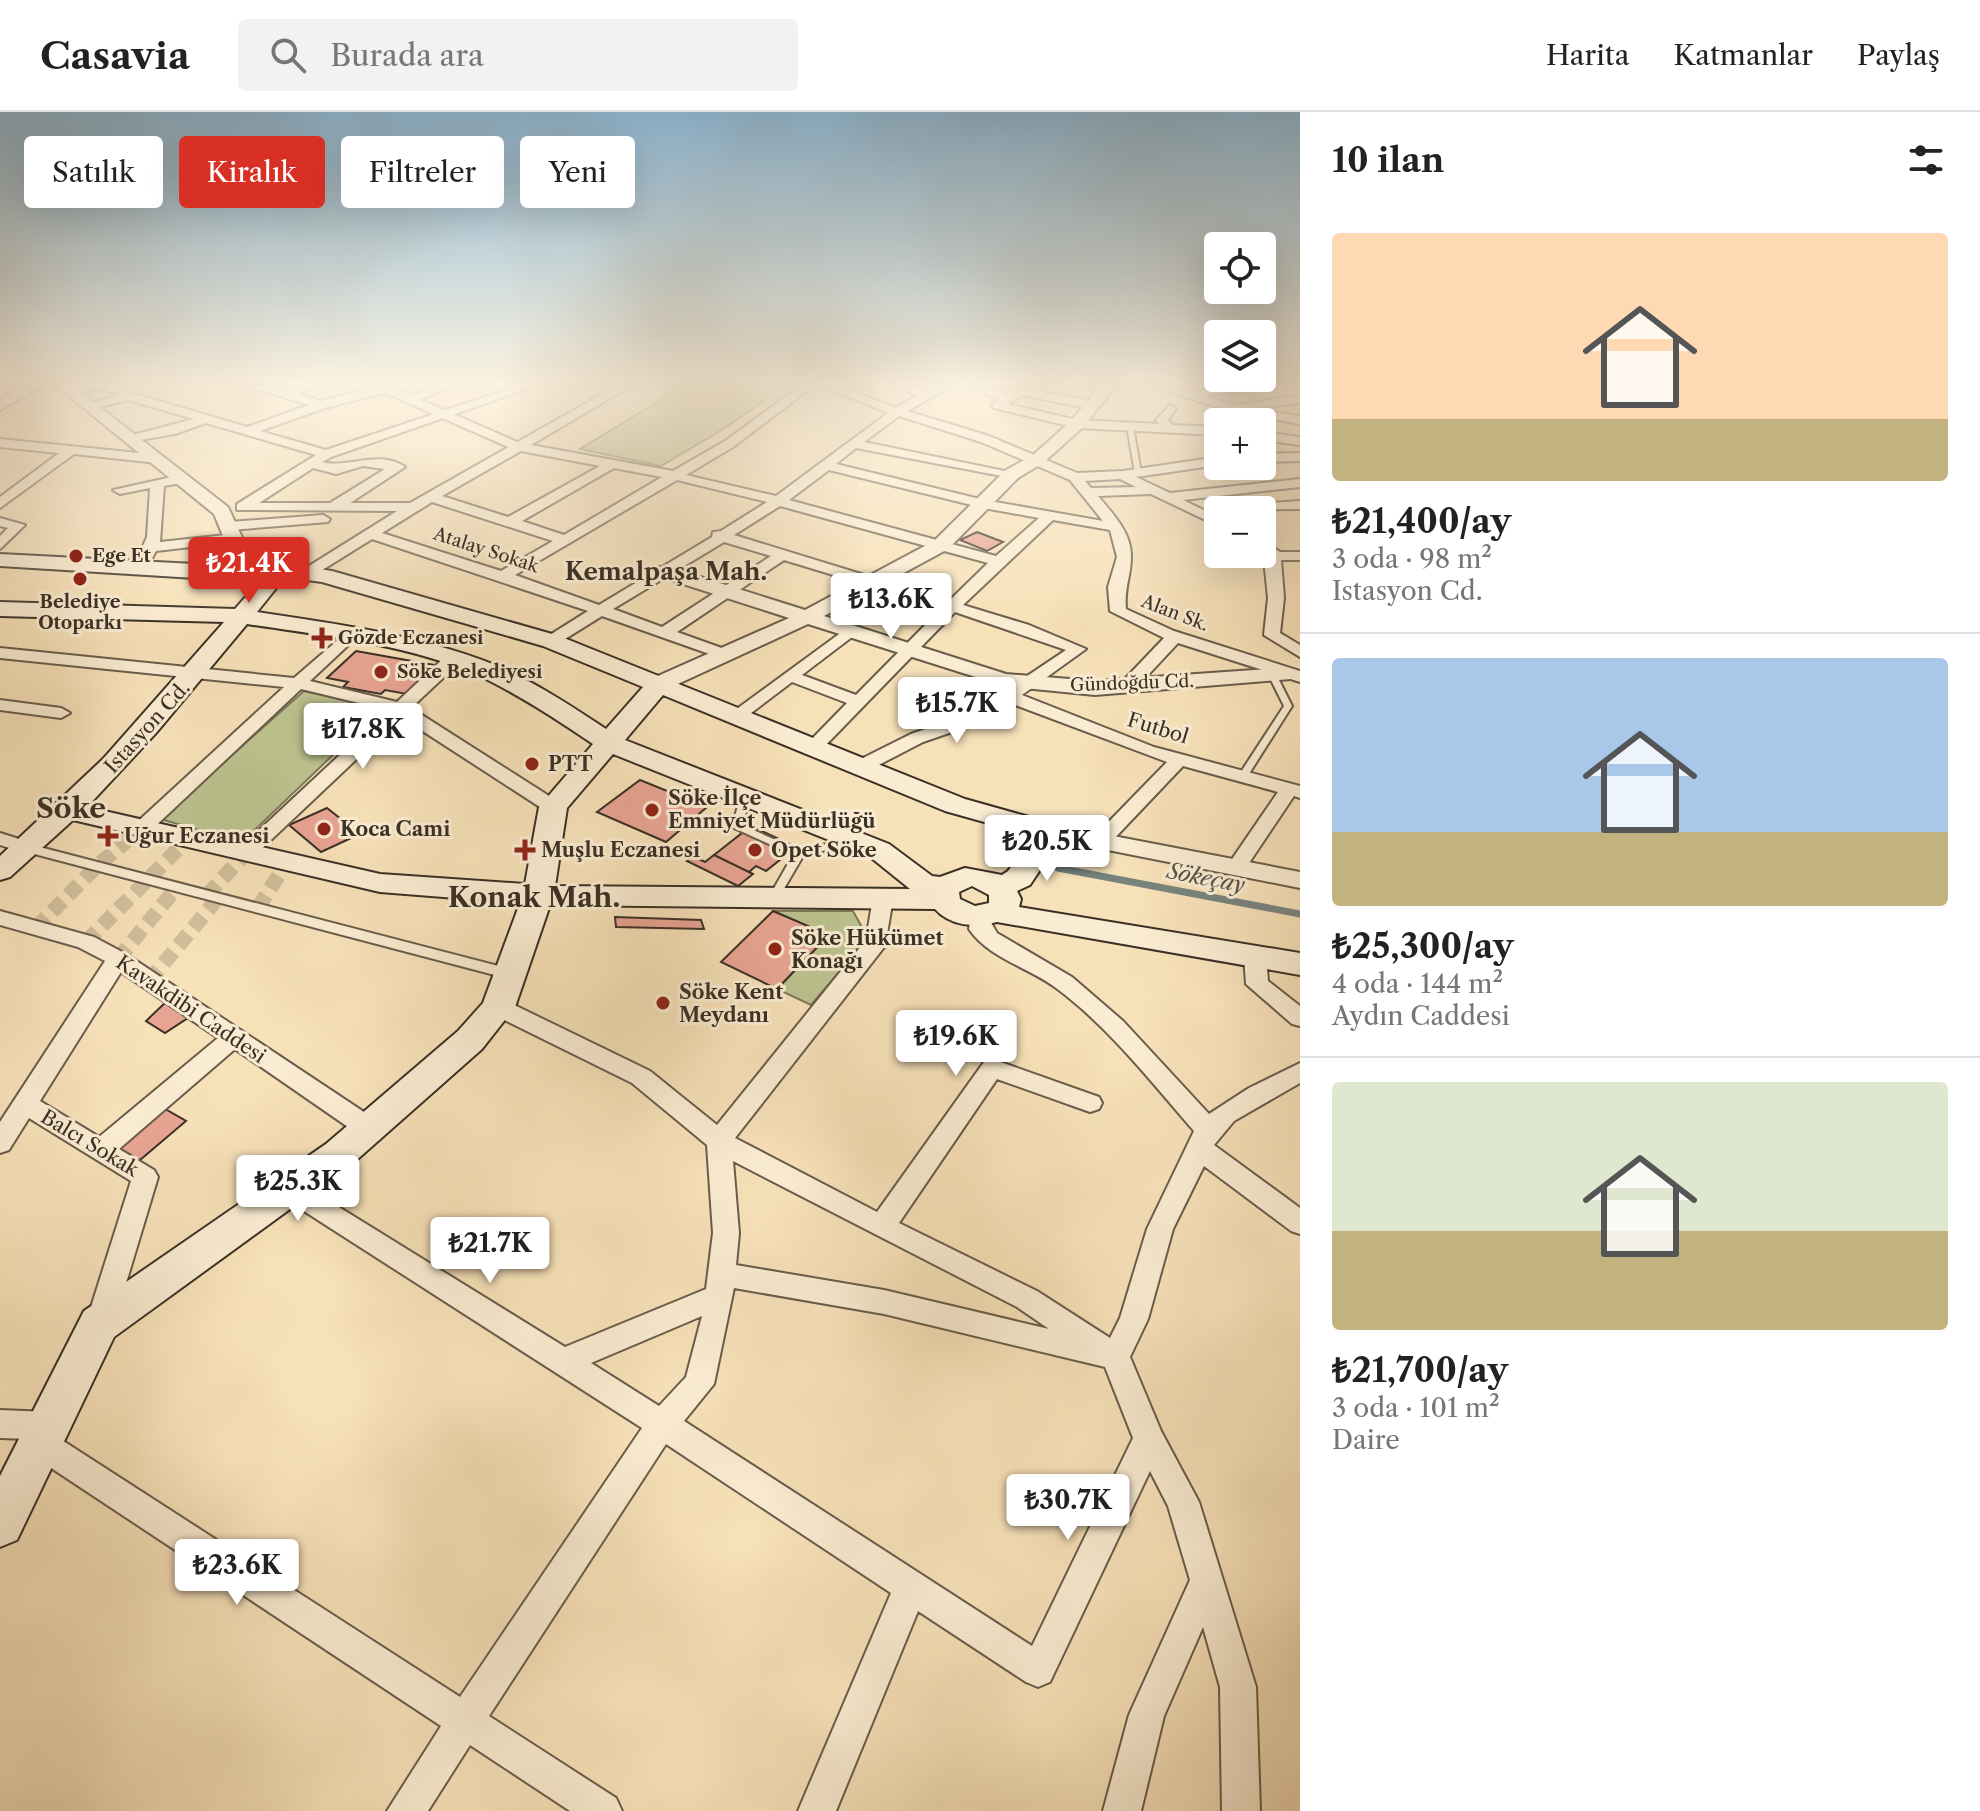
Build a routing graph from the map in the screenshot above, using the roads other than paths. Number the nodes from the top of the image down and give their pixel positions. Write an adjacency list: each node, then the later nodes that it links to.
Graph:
1 (53, 463): 33 (street)
2 (163, 463): 25 (street)
3 (308, 463): 36 (street)
4 (309, 463): 5 (street)
5 (358, 463)
6 (371, 463): 39 (street)
7 (492, 463): 31 (street)
8 (596, 463): 17 (street)
9 (697, 463): 22 (street)
10 (831, 463): 18 (street)
11 (888, 463): 24 (street)
12 (956, 463): 20 (street)
13 (1031, 463): 20 (street)
14 (1042, 463): 23 (street)
15 (1136, 463): 19 (lane)
16 (1203, 463): 19 (street)
17 (609, 466): 22 (street); 45 (street)
18 (828, 466): 24 (street); 32 (street)
19 (1138, 473): 21 (street)
20 (1012, 474): 34 (street)
21 (1123, 475): 23 (street); 30 (street)
22 (676, 476): 32 (street); 51 (street)
23 (1075, 477): 29 (street)
24 (875, 478): 34 (street)
25 (181, 479): 26 (street); 47 (street)
26 (157, 483): 28 (street); 54 (street)
27 (1300, 483): 30 (street)
28 (120, 490)
29 (1087, 492): 30 (street); 48 (street)
30 (1164, 494): 40 (street)
31 (431, 497): 37 (street); 45 (street)
32 (778, 501): 50 (street); 53 (street)
33 (0, 503)
34 (984, 504): 43 (street); 53 (street)
35 (1300, 505): 38 (street)
36 (243, 507): 39 (street); 47 (street)
37 (413, 507): 39 (street); 46 (street)
38 (1276, 507)
39 (332, 512): 46 (street); 47 (street)
40 (1200, 512): 41 (street); 42 (street)
41 (1204, 512)
42 (1204, 514)
43 (1050, 516): 48 (street); 59 (street)
44 (0, 522): 52 (street)
45 (510, 522): 51 (street)
46 (388, 523): 49 (street)
47 (229, 525): 54 (street); 62 (street)
48 (1116, 527): 78 (street, Alan Sk.)
49 (371, 534): 65 (street); 66 (street, Atalay Sokak)
50 (718, 535): 55 (street); 64 (street)
51 (566, 540): 66 (street)
52 (0, 545)
53 (941, 545): 59 (street); 67 (street)
54 (154, 547): 60 (street)
55 (783, 554): 67 (street); 68 (street)
56 (1276, 556): 57 (street)
57 (1300, 556)
58 (0, 560): 60 (main road)
59 (996, 561): 69 (street)
60 (140, 568): 62 (main road)
61 (1274, 568): 81 (street)
62 (247, 570): 63 (main road); 72 (main road)
63 (280, 570): 65 (main road); 73 (main road, Istasyon Cd.)
64 (662, 571): 68 (street, Gündoğdu Cd.); 71 (street)
65 (306, 574): 79 (main road)
66 (503, 576): 71 (street, Atalay Sokak)
67 (872, 583): 69 (street); 74 (street)
68 (726, 591): 74 (street, Gündoğdu Cd.); 77 (street)
69 (955, 607): 80 (street); 88 (street)
70 (0, 609): 72 (main road)
71 (600, 610): 77 (street, Atalay Sokak); 79 (street)
72 (214, 613): 73 (main road)
73 (241, 616): 76 (main road); 85 (main road, Istasyon Cd.)
74 (807, 617): 75 (street, Gündoğdu Cd.); 83 (street)
75 (850, 631): 80 (street, Gündoğdu Cd.); 86 (street)
76 (352, 633): 84 (main road); 89 (street)
77 (664, 633): 83 (street, Atalay Sokak)
78 (1175, 636): 87 (street, Alan Sk.); 91 (street)
79 (551, 641): 90 (main road)
80 (910, 651): 88 (street, Gündoğdu Cd.); 93 (street)
81 (1300, 652)
82 (0, 653): 85 (street)
83 (724, 654): 90 (street)
84 (454, 658): 95 (street); 98 (main road)
85 (195, 673): 89 (street); 106 (main road, Istasyon Cd.)
86 (790, 676): 93 (street); 97 (street)
87 (1291, 677): 91 (street, Gündoğdu Cd.); 102 (lane)
88 (1026, 682): 91 (street, Gündoğdu Cd.); 92 (street)
89 (301, 684): 95 (street); 107 (street)
90 (659, 684): 97 (main road); 98 (main road)
91 (1129, 685)
92 (1006, 695): 100 (street, Futbol); 101 (street)
93 (859, 702): 99 (street)
94 (0, 705): 96 (street)
95 (399, 708): 105 (street); 113 (street)
96 (61, 713)
97 (736, 716): 99 (main road)
98 (611, 744): 104 (main road); 105 (main road)
99 (813, 748): 101 (main road)
100 (1180, 759): 102 (street, Futbol); 111 (street)
101 (862, 766): 108 (main road)
102 (1244, 775): 103 (street, Futbol)
103 (1295, 790): 115 (street)
104 (746, 796): 110 (main road); 114 (lane)
105 (553, 807): 119 (main road)
106 (69, 811): 107 (main road); 112 (main road, Istasyon Cd.)
107 (141, 829): 113 (main road)
108 (1051, 832): 111 (street); 122 (main road)
109 (0, 839): 112 (street)
110 (854, 840): 114 (lane); 118 (main road)
111 (1101, 841): 115 (street)
112 (28, 848): 116 (main road, Istasyon Cd.); 128 (street)
113 (245, 854): 119 (main road)
114 (799, 854): 120 (lane)
115 (1236, 868): 117 (street)
116 (0, 871)
117 (1300, 880)
118 (944, 893): 121 (main road); 122 (main road)
119 (538, 895): 120 (main road); 128 (main road)
120 (774, 897): 121 (main road)
121 (883, 898): 136 (street)
122 (995, 903): 124 (main road); 135 (street)
123 (0, 918): 126 (street, Kavakdibi Caddesi)
124 (1252, 951): 125 (main road); 127 (main road); 129 (street)
125 (1300, 955)
126 (118, 959): 130 (street, Kavakdibi Caddesi); 133 (street)
127 (1300, 964)
128 (504, 991): 134 (main road); 136 (street)
129 (1300, 1018)
130 (234, 1037): 134 (street, Kavakdibi Caddesi); 138 (street)
131 (1300, 1072): 135 (street)
132 (1090, 1103): 141 (street)
133 (13, 1115): 137 (street); 138 (street, Balcı Sokak)
134 (370, 1129): 139 (main road)
135 (1204, 1140): 140 (street); 144 (street)
136 (719, 1141): 141 (street); 142 (street)
137 (0, 1143)
138 (101, 1149): 143 (street, Balcı Sokak)
139 (291, 1190): 143 (main road); 145 (street)
140 (1300, 1223)
141 (882, 1227): 144 (street)
142 (720, 1285): 144 (street); 145 (street); 147 (street)
143 (99, 1324): 148 (main road)
144 (1115, 1357): 149 (street)
145 (563, 1362): 147 (street)
146 (0, 1424): 148 (street)
147 (662, 1424): 152 (street); 153 (street)
148 (45, 1435): 150 (main road); 153 (street)
149 (1149, 1439): 151 (street); 152 (street)
150 (0, 1524)
151 (1206, 1582): 157 (street); 158 (street)
152 (911, 1586): 156 (street)
153 (467, 1721): 154 (street); 155 (street)
154 (406, 1811)
155 (603, 1811)
156 (817, 1811)
157 (1122, 1811)
158 (1241, 1811)

